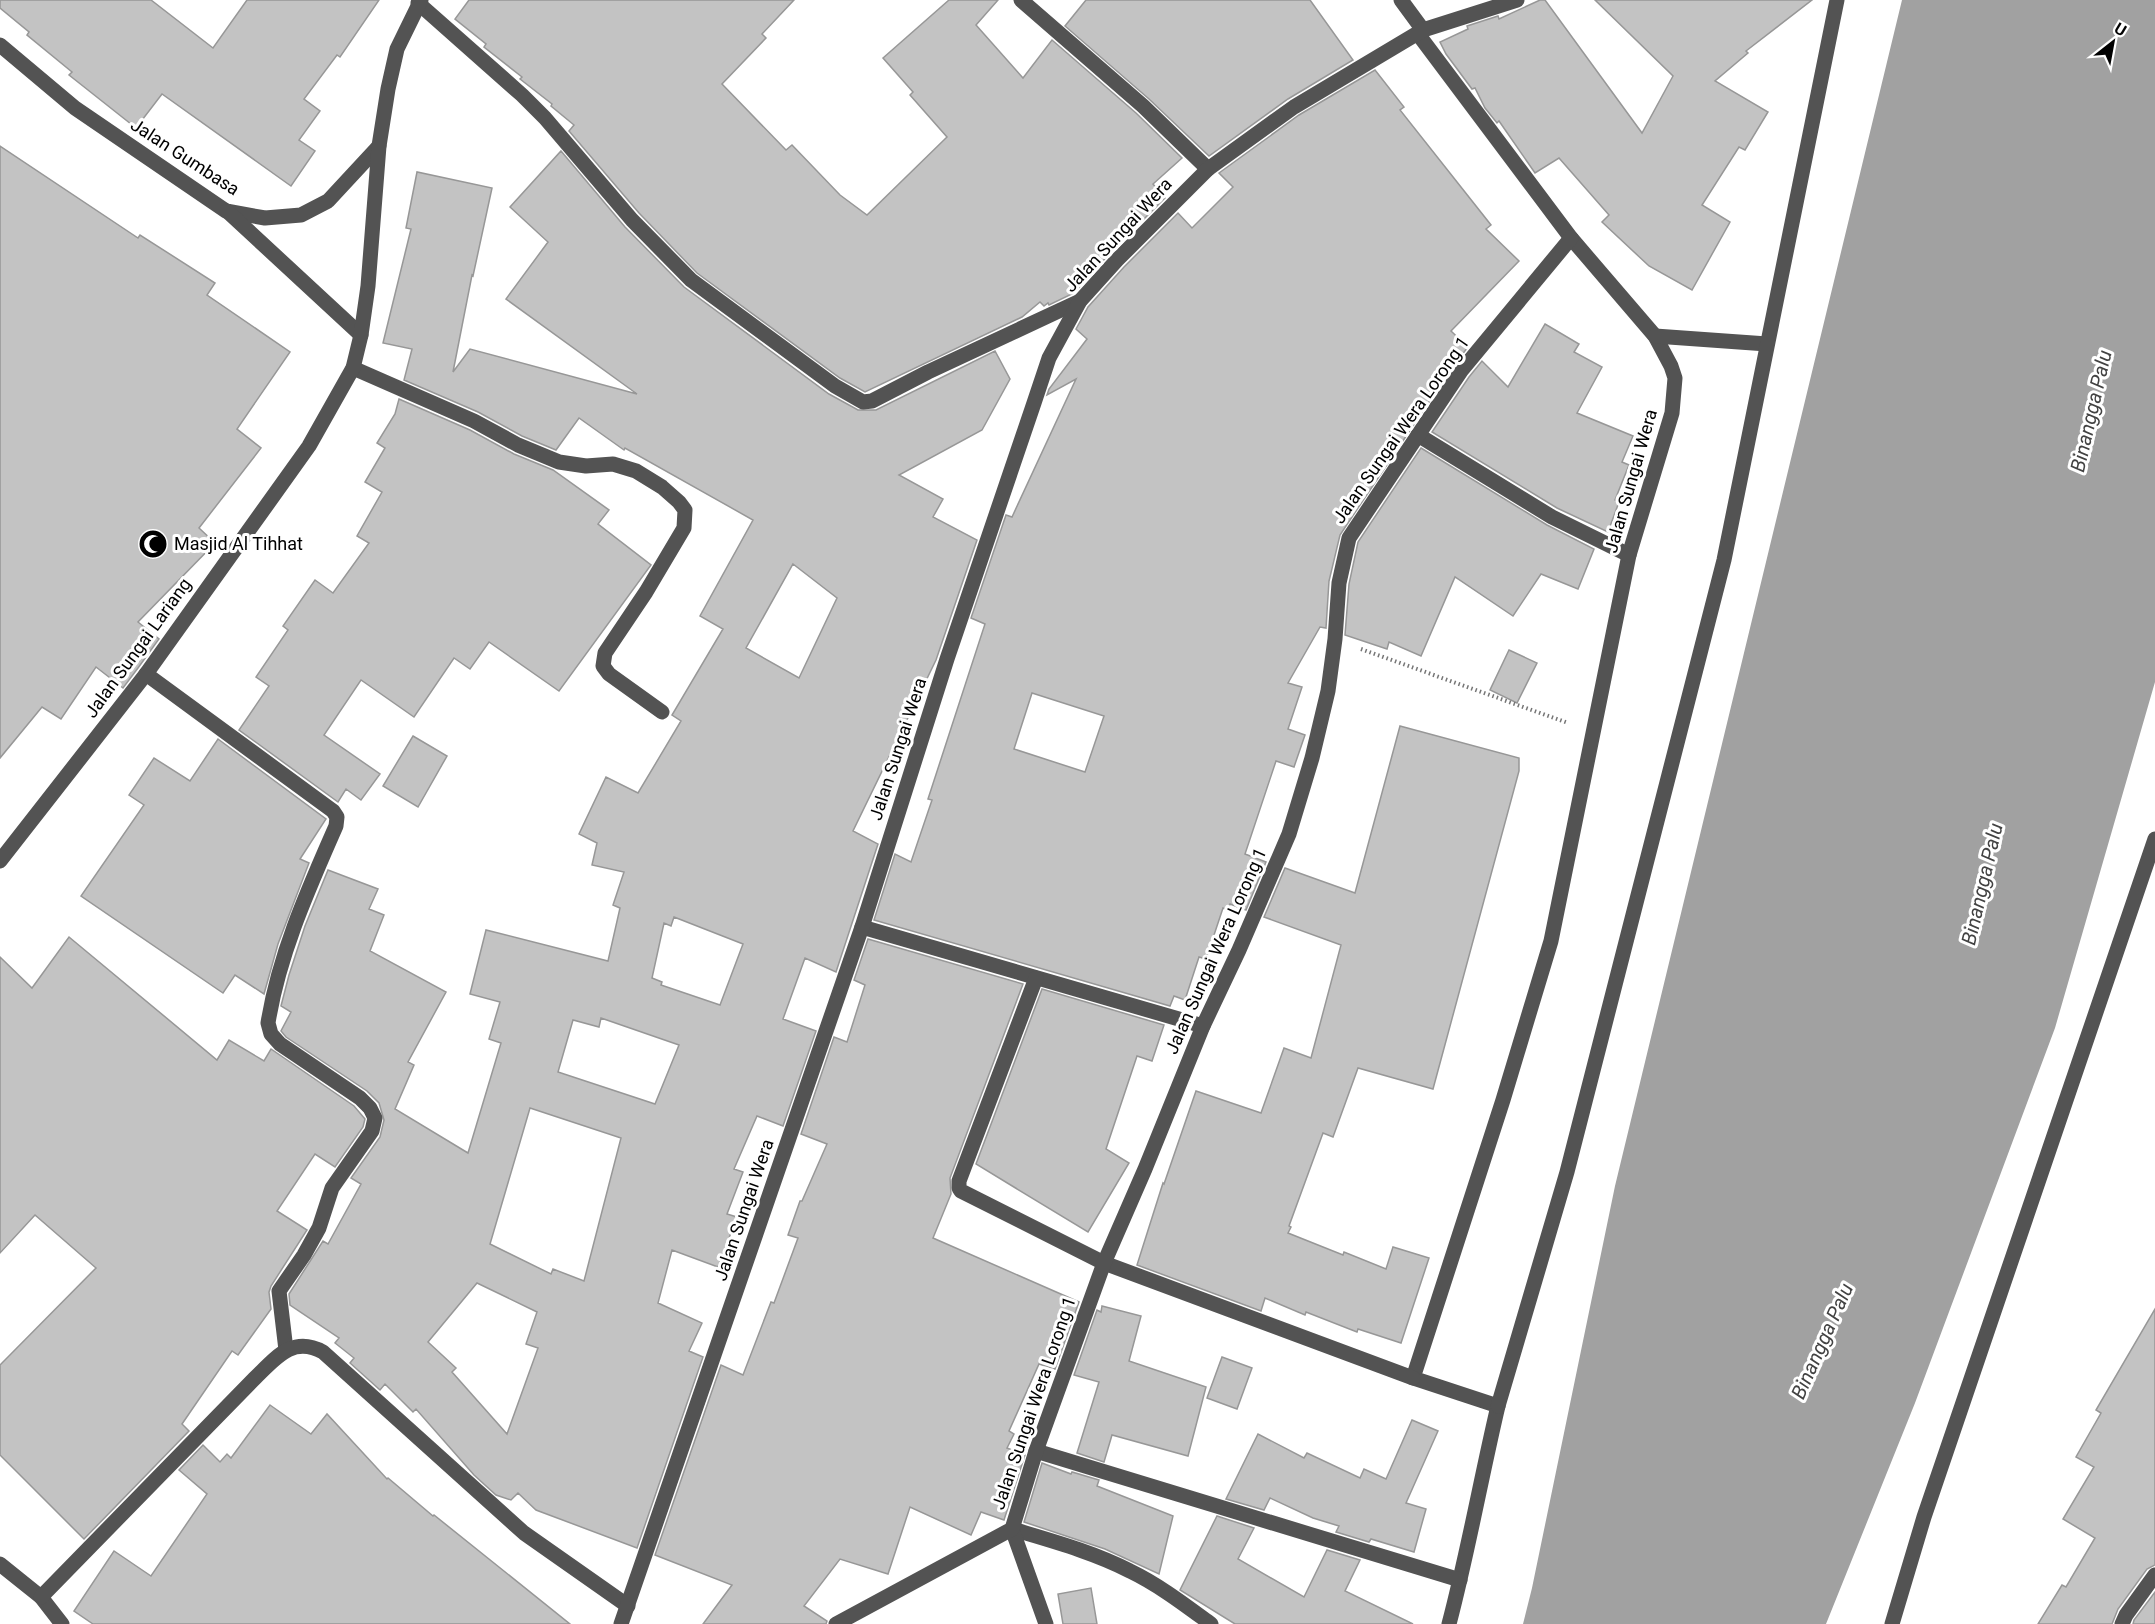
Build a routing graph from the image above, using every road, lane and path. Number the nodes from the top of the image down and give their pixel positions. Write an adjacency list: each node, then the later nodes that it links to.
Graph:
1 (1021, 0): 9 (street)
2 (1401, 0): 6 (street, Jalan Sungai Wera)
3 (1517, 0): 6 (street, Jalan Sungai Wera)
4 (1838, 0): 15 (street)
5 (419, 2): 8 (street); 12 (street)
6 (1420, 32): 9 (street, Jalan Sungai Wera); 11 (street, Jalan Sungai Wera)
7 (0, 45): 10 (street, Jalan Gumbasa)
8 (379, 146): 10 (street, Jalan Gumbasa); 13 (street, Jalan Sungai Lariang)
9 (1208, 169): 12 (street, Jalan Sungai Wera)
10 (226, 211): 13 (street)
11 (1571, 238): 14 (street, Jalan Sungai Wera); 17 (street, Jalan Sungai Wera Lorong 1)
12 (1080, 301): 25 (street, Jalan Sungai Wera)
13 (362, 335): 16 (street, Jalan Sungai Lariang)
14 (1655, 336): 15 (street); 18 (street, Jalan Sungai Wera)
15 (1767, 344): 31 (street)
16 (353, 368): 20 (street, Jalan Sungai Lariang); 21 (street)
17 (1418, 435): 18 (street); 19 (street, Jalan Sungai Wera Lorong 1)
18 (1629, 555): 22 (street, Jalan Sungai Wera)
19 (1335, 639): 22 (path); 27 (street, Jalan Sungai Wera Lorong 1)
20 (146, 674): 24 (street, Jalan Sungai Lariang); 29 (street)
21 (662, 712)
22 (1592, 732): 30 (street, Jalan Sungai Wera)
23 (2155, 839): 45 (street)
24 (0, 861)
25 (862, 927): 26 (street); 38 (street, Jalan Sungai Wera)
26 (1036, 978): 27 (street); 28 (street)
27 (1203, 1026): 28 (street, Jalan Sungai Wera Lorong 1)
28 (1104, 1263): 30 (street); 32 (street, Jalan Sungai Wera Lorong 1)
29 (286, 1350): 37 (street); 38 (street)
30 (1413, 1378): 31 (street)
31 (1498, 1406): 36 (street)
32 (1036, 1451): 33 (street, Jalan Sungai Wera Lorong 1); 36 (street)
33 (1012, 1529): 41 (street, Jalan Sungai Wera Lorong 1); 42 (street); 43 (street)
34 (0, 1564): 37 (street)
35 (2155, 1575): 46 (street)
36 (1460, 1580): 44 (street)
37 (41, 1597): 39 (street)
38 (628, 1606): 40 (street, Jalan Sungai Wera)
39 (62, 1624)
40 (621, 1624)
41 (836, 1624)
42 (1046, 1624)
43 (1211, 1624)
44 (1449, 1624)
45 (1892, 1624)
46 (2122, 1624)

